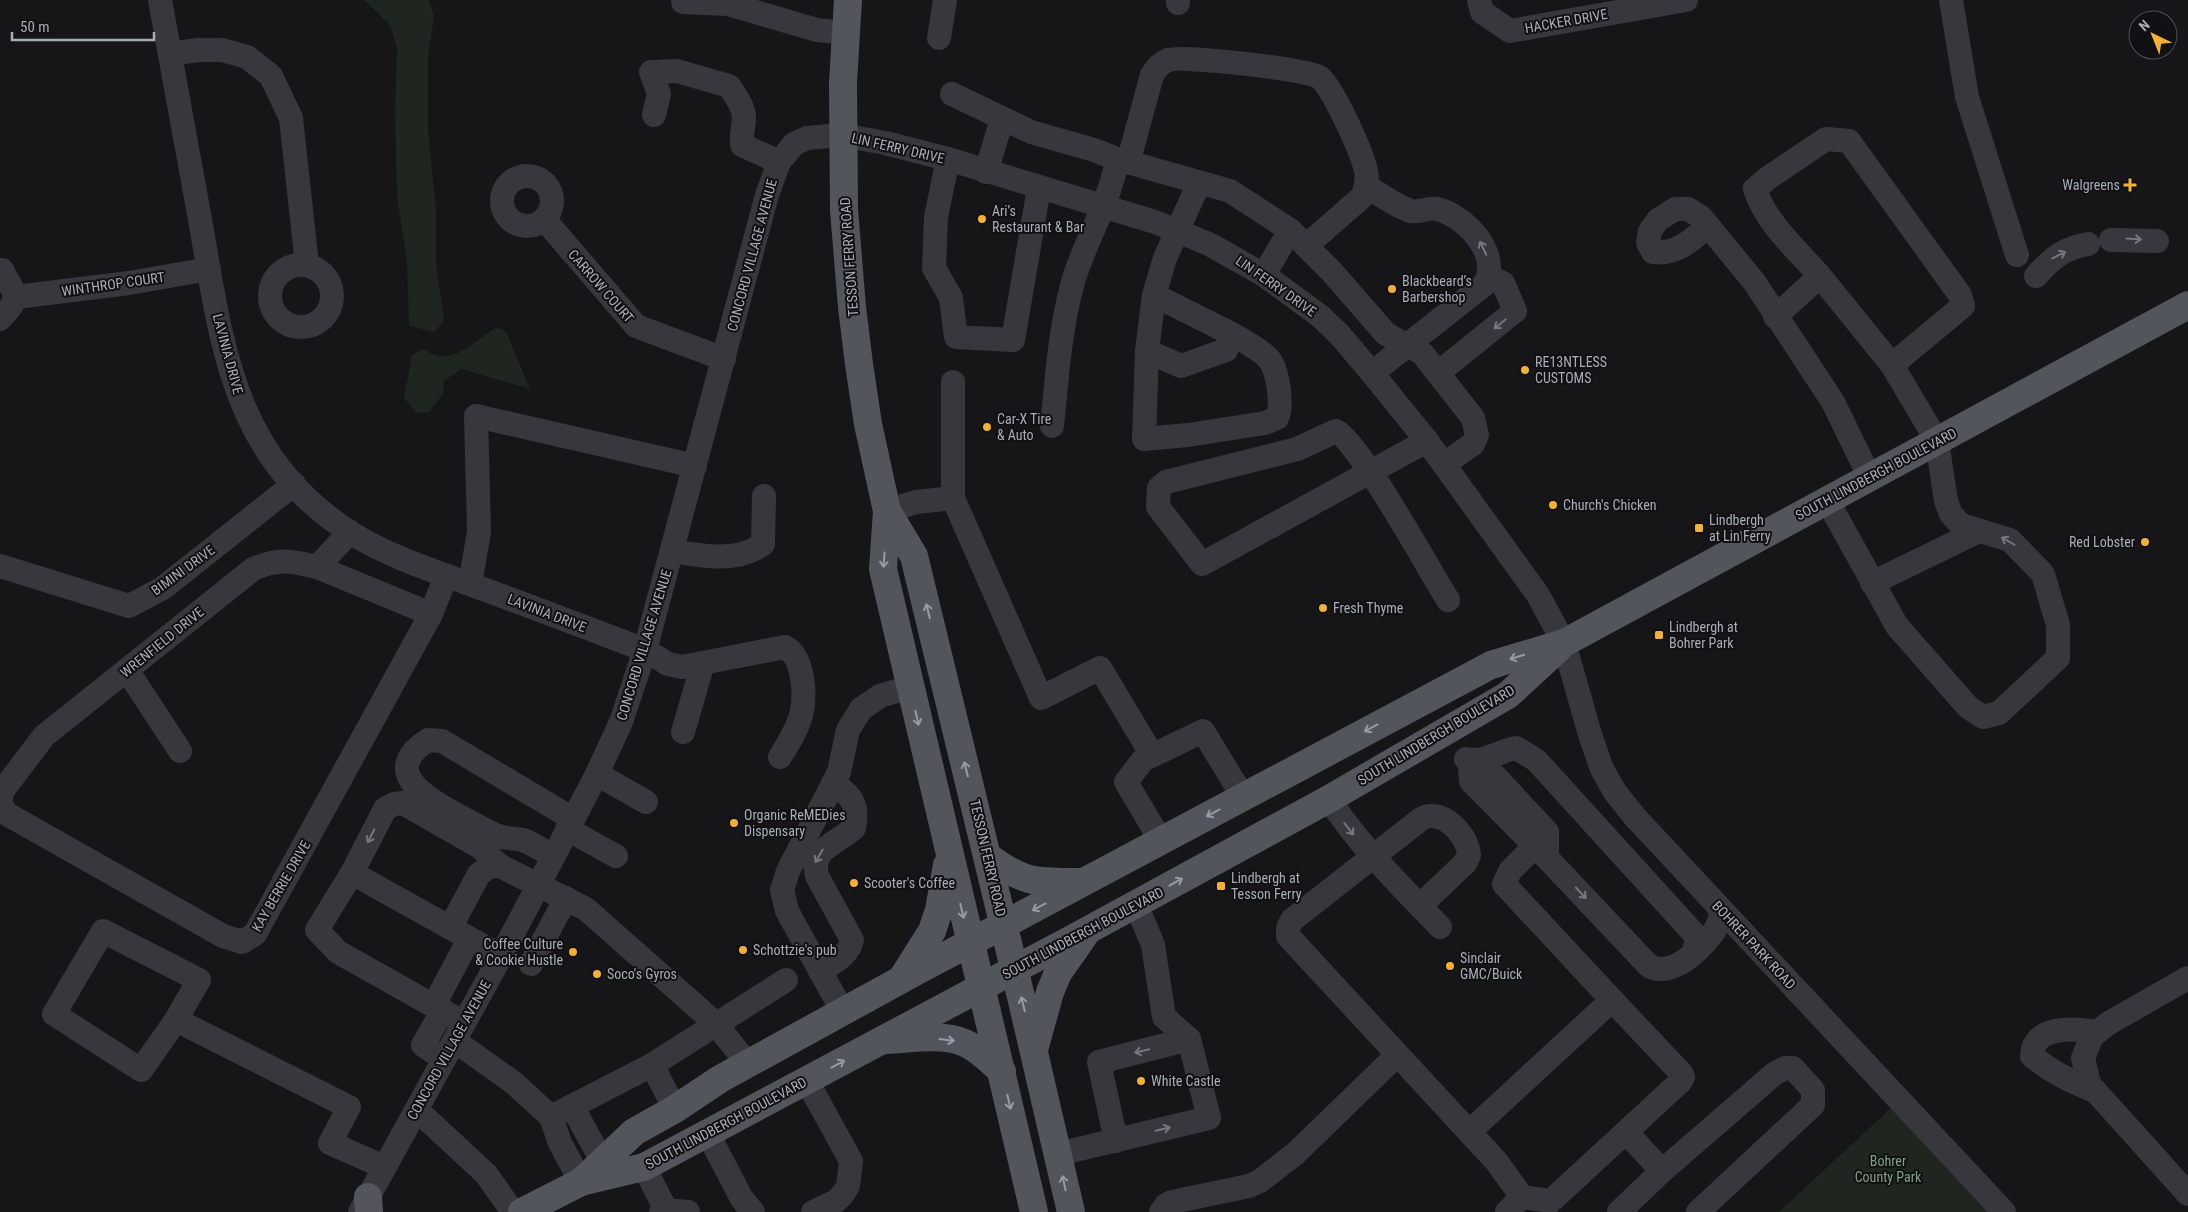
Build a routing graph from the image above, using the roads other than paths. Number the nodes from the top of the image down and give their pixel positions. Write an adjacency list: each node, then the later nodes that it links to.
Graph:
1 (160, 0): 10 (street, LAVINIA DRIVE)
2 (848, 0): 8 (main road, TESSON FERRY ROAD)
3 (945, 0): 9 (street)
4 (1686, 0): 7 (street, HACKER DRIVE)
5 (1951, 0): 28 (street)
6 (683, 2): 8 (street)
7 (1481, 6)
8 (846, 33): 14 (main road, TESSON FERRY ROAD)
9 (939, 38)
10 (170, 54): 29 (street); 30 (street, LAVINIA DRIVE)
11 (952, 94): 13 (street)
12 (654, 115): 17 (street)
13 (1002, 119): 16 (street); 18 (street)
14 (842, 135): 15 (street, LIN FERRY DRIVE); 17 (street, CONCORD VILLAGE AVENUE); 60 (main road, TESSON FERRY ROAD)
15 (948, 159): 18 (street, LIN FERRY DRIVE); 21 (street)
16 (1122, 161): 19 (street); 20 (street); 22 (street)
17 (779, 162): 44 (street, CONCORD VILLAGE AVENUE)
18 (986, 172): 21 (street, LIN FERRY DRIVE)
19 (1199, 183): 25 (street); 26 (street)
20 (1367, 186): 26 (street); 33 (street, one-way to 20)
21 (1039, 188): 22 (street, LIN FERRY DRIVE)
22 (1104, 206): 25 (street, LIN FERRY DRIVE); 49 (street)
23 (544, 219): 44 (street, CARROW COURT)
24 (1708, 226): 39 (street)
25 (1178, 231): 32 (street, LIN FERRY DRIVE); 36 (street)
26 (1298, 238): 32 (street); 42 (street)
27 (2157, 241): 35 (street, one-way to 27)
28 (2017, 256)
29 (307, 265)
30 (209, 269): 37 (street, WINTHROP COURT); 56 (street, LAVINIA DRIVE)
31 (0, 270): 37 (street)
32 (1264, 275): 46 (street, LIN FERRY DRIVE)
33 (1489, 276): 42 (street); 47 (street, one-way to 47)
34 (1820, 276): 39 (street); 45 (street); 45 (street)
35 (2036, 276)
36 (1154, 295): 41 (street); 43 (street)
37 (16, 297): 40 (street)
38 (2188, 305): 51 (main road, SOUTH LINDBERGH BOULEVARD)
39 (1775, 316): 55 (street)
40 (0, 319)
41 (1232, 334): 43 (street); 43 (street)
42 (1408, 345): 46 (street); 47 (street)
43 (1147, 351)
44 (724, 358): 53 (street, CONCORD VILLAGE AVENUE)
45 (1892, 365): 51 (street)
46 (1372, 372): 50 (street, LIN FERRY DRIVE)
47 (1438, 373): 52 (street)
48 (953, 382): 58 (street)
49 (1052, 426)
50 (1427, 441): 52 (street, LIN FERRY DRIVE); 54 (street)
51 (1937, 441): 55 (main road, SOUTH LINDBERGH BOULEVARD); 61 (street)
52 (1444, 464): 71 (street, LIN FERRY DRIVE)
53 (695, 466): 63 (street, CONCORD VILLAGE AVENUE); 68 (street)
54 (1370, 472): 54 (street); 69 (street)
55 (1870, 478): 59 (main road, SOUTH LINDBERGH BOULEVARD)
56 (294, 484): 62 (street, LAVINIA DRIVE); 64 (street, BIMINI DRIVE)
57 (764, 496): 63 (street)
58 (953, 498): 60 (street); 79 (street)
59 (1827, 500): 67 (street); 71 (main road, SOUTH LINDBERGH BOULEVARD)
60 (887, 511): 75 (main road, TESSON FERRY ROAD, one-way to 75); 96 (main road, TESSON FERRY ROAD, one-way to 60)
61 (1979, 531): 67 (street); 67 (street, one-way to 61)
62 (350, 532): 65 (street); 66 (street, LAVINIA DRIVE)
63 (672, 551): 72 (street, CONCORD VILLAGE AVENUE)
64 (0, 566)
65 (317, 567): 70 (street, WRENFIELD DRIVE); 74 (street, WRENFIELD DRIVE)
66 (446, 576): 68 (street, LAVINIA DRIVE); 70 (street, KAY BERRIE DRIVE)
67 (1872, 583)
68 (470, 584): 72 (street, LAVINIA DRIVE)
69 (1448, 600)
70 (431, 614): 87 (street, KAY BERRIE DRIVE)
71 (1564, 643): 76 (main road, SOUTH LINDBERGH BOULEVARD); 84 (street, BOHRER PARK ROAD); 85 (main road, SOUTH LINDBERGH BOULEVARD, one-way to 85)
72 (645, 650): 73 (street, LAVINIA DRIVE); 82 (street, CONCORD VILLAGE AVENUE)
73 (703, 663): 77 (street); 80 (street, LAVINIA DRIVE)
74 (127, 670): 78 (street); 87 (street, WRENFIELD DRIVE)
75 (910, 688): 83 (street); 93 (main road, TESSON FERRY ROAD, one-way to 93)
76 (1447, 729): 81 (street); 86 (main road, SOUTH LINDBERGH BOULEVARD)
77 (683, 732)
78 (180, 751)
79 (1152, 756): 85 (street); 91 (street)
80 (780, 757)
81 (1468, 763): 89 (street); 92 (street)
82 (597, 774): 88 (street); 90 (street, CONCORD VILLAGE AVENUE)
83 (833, 783): 117 (street); 117 (street, one-way to 117)
84 (1610, 783): 89 (street); 105 (street, BOHRER PARK ROAD)
85 (1243, 797): 91 (main road, SOUTH LINDBERGH BOULEVARD, one-way to 91)
86 (1329, 799): 97 (street, one-way to 97); 103 (main road, SOUTH LINDBERGH BOULEVARD, one-way to 86)
87 (0, 801)
88 (646, 802)
89 (1580, 809): 113 (street)
90 (570, 824): 94 (street, CONCORD VILLAGE AVENUE); 94 (street); 95 (street)
91 (1161, 841): 100 (main road, SOUTH LINDBERGH BOULEVARD)
92 (1541, 852): 113 (street, one-way to 113); 122 (street)
93 (949, 854): 112 (main road, TESSON FERRY ROAD, one-way to 112); 120 (main road)
94 (554, 856): 101 (street, CONCORD VILLAGE AVENUE)
95 (616, 856)
96 (987, 856): 100 (main road); 107 (main road, TESSON FERRY ROAD)
97 (1372, 857): 104 (street); 104 (street); 132 (street)
98 (500, 866): 99 (street, one-way to 99); 101 (street); 110 (street)
99 (352, 873): 110 (street); 123 (street)
100 (1085, 882): 107 (main road, SOUTH LINDBERGH BOULEVARD, one-way to 107)
101 (539, 884): 102 (street); 106 (street, CONCORD VILLAGE AVENUE)
102 (566, 898): 111 (street); 126 (street)
103 (1136, 904): 109 (main road, SOUTH LINDBERGH BOULEVARD); 128 (street)
104 (1420, 906): 108 (street)
105 (1722, 911): 113 (street); 165 (street, BOHRER PARK ROAD)
106 (517, 925): 111 (street); 114 (street, CONCORD VILLAGE AVENUE)
107 (1004, 926): 112 (main road, SOUTH LINDBERGH BOULEVARD); 116 (main road, TESSON FERRY ROAD)
108 (1440, 927)
109 (1088, 931): 116 (main road, SOUTH LINDBERGH BOULEVARD); 131 (main road)
110 (460, 933): 114 (street); 123 (street)
111 (544, 941): 115 (street)
112 (970, 943): 120 (main road, SOUTH LINDBERGH BOULEVARD); 121 (main road, TESSON FERRY ROAD)
113 (1694, 952)
114 (501, 956): 129 (street, CONCORD VILLAGE AVENUE)
115 (531, 964)
116 (1014, 970): 121 (main road, SOUTH LINDBERGH BOULEVARD); 131 (main road, TESSON FERRY ROAD, one-way to 116)
117 (820, 971): 124 (street)
118 (2188, 978): 127 (street)
119 (786, 980): 126 (street)
120 (900, 981): 124 (main road, SOUTH LINDBERGH BOULEVARD)
121 (981, 987): 130 (main road, SOUTH LINDBERGH BOULEVARD); 135 (main road, TESSON FERRY ROAD)
122 (1612, 1000): 142 (street); 143 (street)
123 (438, 1008): 129 (street); 129 (street)
124 (843, 1012): 133 (main road, SOUTH LINDBERGH BOULEVARD)
125 (176, 1020): 125 (street); 148 (street)
126 (715, 1023): 133 (street); 134 (street)
127 (2097, 1032): 137 (street); 137 (street)
128 (1189, 1039): 145 (street, one-way to 145); 145 (street, one-way to 128)
129 (454, 1041): 140 (street, CONCORD VILLAGE AVENUE); 141 (street)
130 (881, 1041): 135 (main road, one-way to 135); 136 (main road, SOUTH LINDBERGH BOULEVARD, one-way to 130)
131 (1034, 1052): 146 (main road, TESSON FERRY ROAD)
132 (1397, 1055): 142 (street); 162 (street)
133 (748, 1064): 139 (main road, SOUTH LINDBERGH BOULEVARD)
134 (652, 1065): 138 (street); 139 (street)
135 (1002, 1071): 160 (main road, TESSON FERRY ROAD, one-way to 160)
136 (807, 1081): 144 (main road, SOUTH LINDBERGH BOULEVARD); 159 (street)
137 (2095, 1090): 152 (street)
138 (572, 1106): 141 (street); 147 (street)
139 (675, 1109): 147 (main road, SOUTH LINDBERGH BOULEVARD)
140 (417, 1110): 148 (street, CONCORD VILLAGE AVENUE); 156 (street)
141 (551, 1118): 151 (street)
142 (1469, 1132): 153 (street)
143 (1626, 1132): 150 (street); 153 (street)
144 (708, 1134): 149 (main road, SOUTH LINDBERGH BOULEVARD); 158 (street)
145 (1116, 1141): 146 (street)
146 (1058, 1154): 161 (main road, TESSON FERRY ROAD, one-way to 146)
147 (602, 1162): 151 (main road, SOUTH LINDBERGH BOULEVARD)
148 (384, 1167): 154 (street, CONCORD VILLAGE AVENUE)
149 (644, 1167): 151 (main road, SOUTH LINDBERGH BOULEVARD); 155 (street)
150 (1662, 1171): 163 (street); 164 (street)
151 (581, 1182): 157 (main road, SOUTH LINDBERGH BOULEVARD)
152 (2188, 1194)
153 (1515, 1205)
154 (366, 1207)
155 (672, 1211)
156 (513, 1212)
157 (522, 1212)
158 (753, 1212)
159 (813, 1212)
160 (1034, 1212)
161 (1070, 1212)
162 (1161, 1212)
163 (1619, 1212)
164 (1698, 1212)
165 (2004, 1212)

